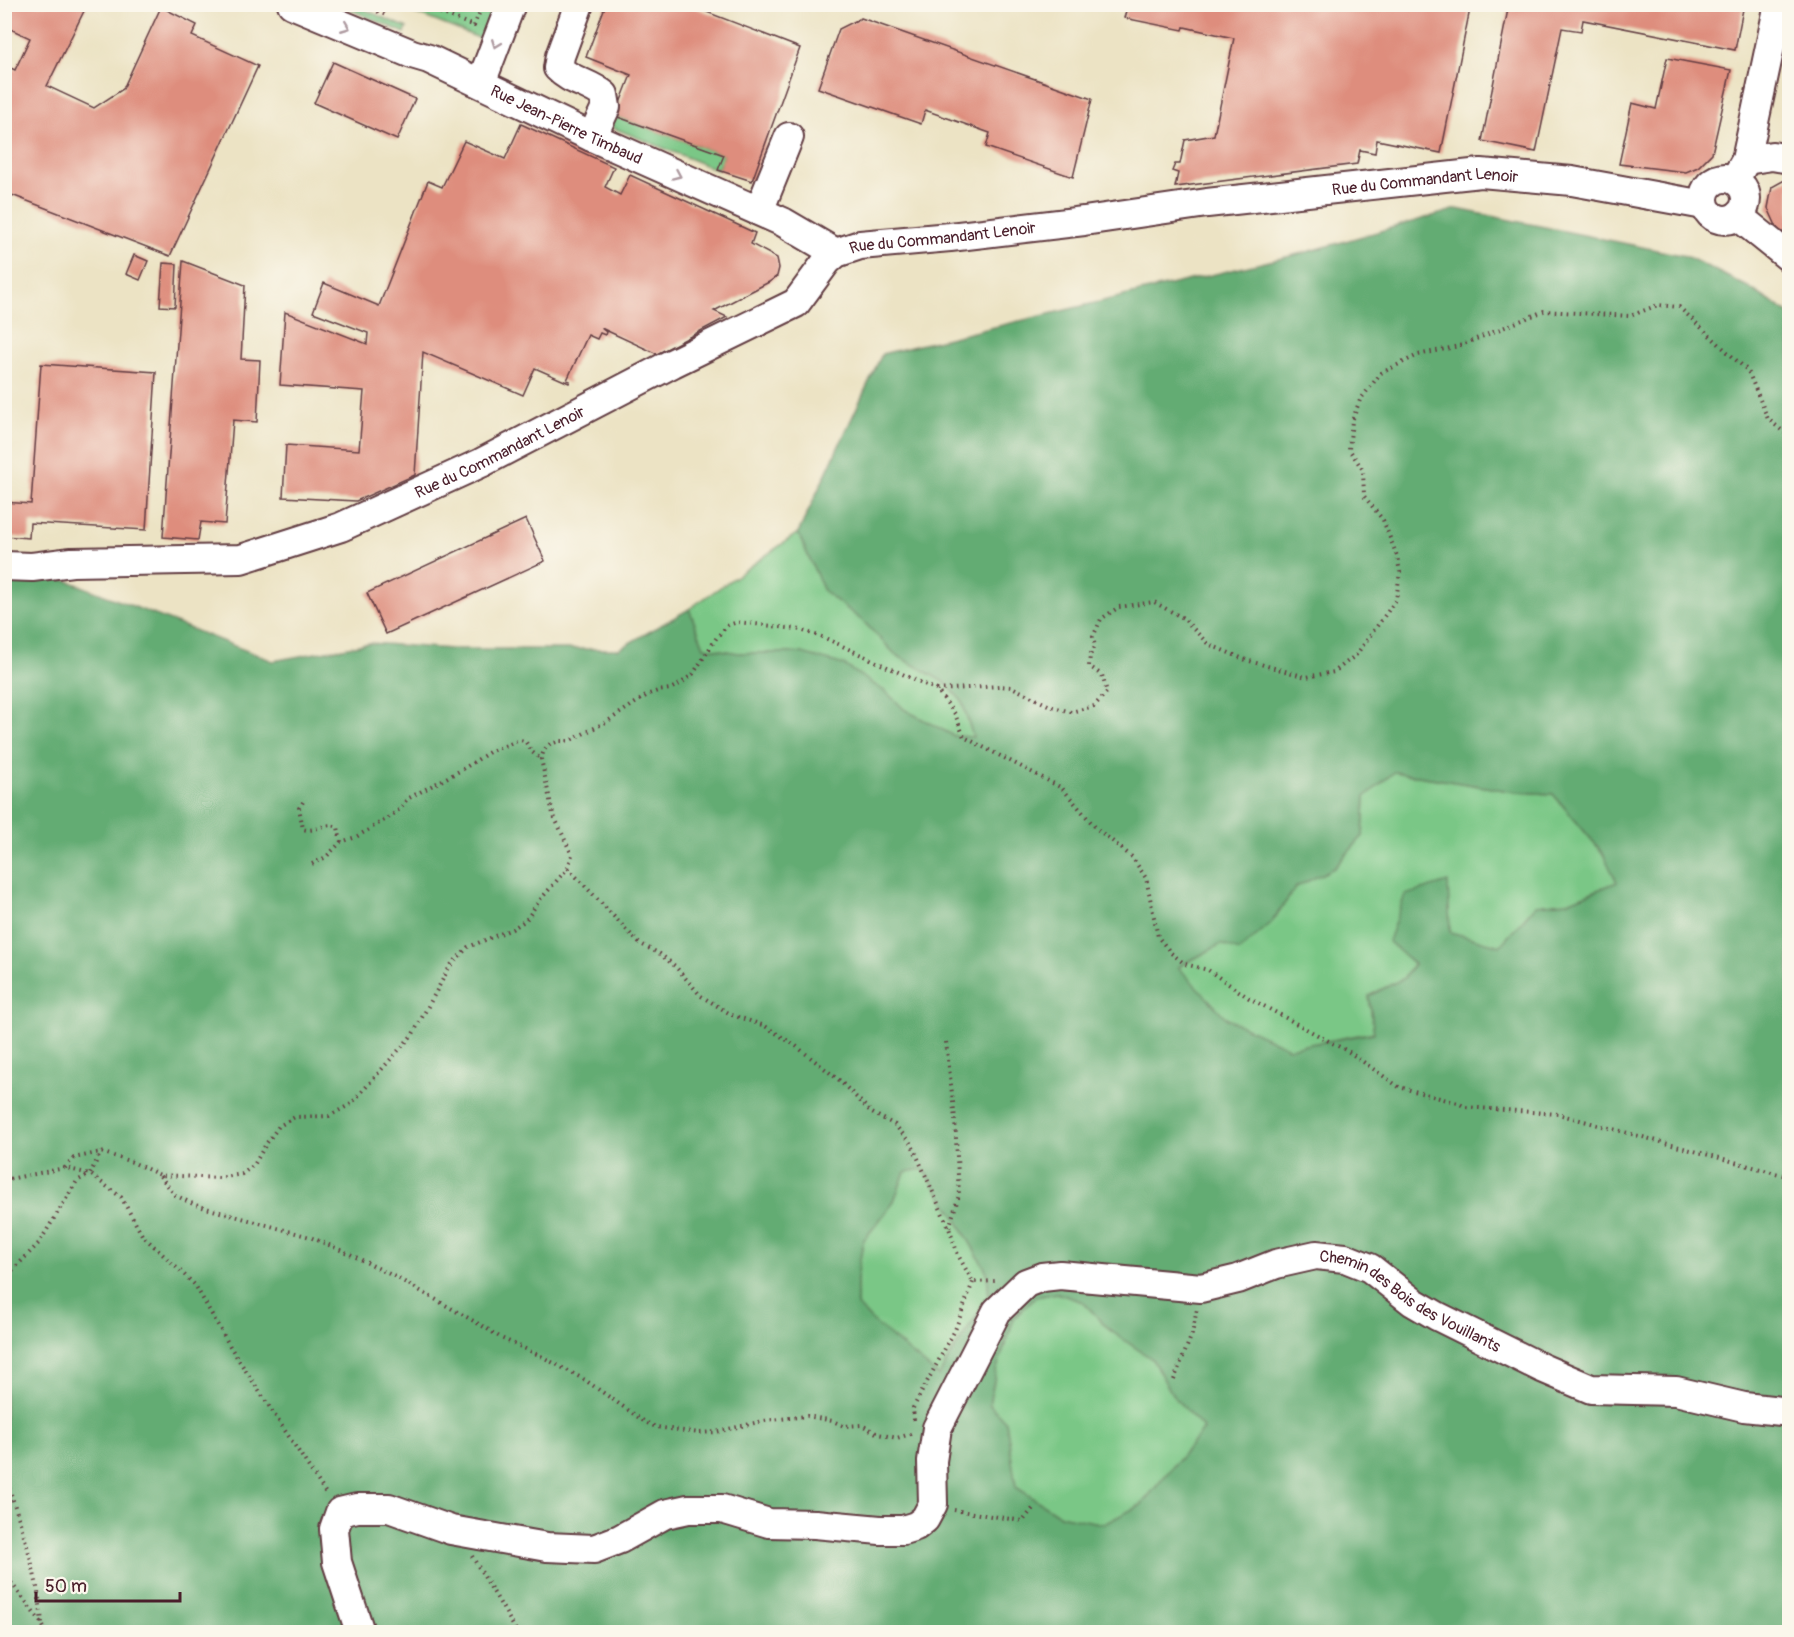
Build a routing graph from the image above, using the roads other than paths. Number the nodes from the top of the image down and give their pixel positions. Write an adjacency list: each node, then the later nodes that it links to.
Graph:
1 (292, 4): 5 (street, Rue Jean-Pierre Timbaud, one-way to 5)
2 (511, 4): 5 (street, one-way to 5)
3 (579, 4): 6 (street)
4 (1779, 4): 9 (street)
5 (481, 82): 6 (street, Rue Jean-Pierre Timbaud)
6 (592, 137): 11 (street, Rue Jean-Pierre Timbaud, one-way to 11)
7 (789, 137): 11 (street)
8 (1790, 159): 9 (street)
9 (1740, 170): 10 (street); 12 (street)
10 (1704, 205): 12 (street); 13 (street, Rue du Commandant Lenoir)
11 (759, 211): 13 (street, Rue Jean-Pierre Timbaud)
12 (1738, 216): 14 (street)
13 (836, 253): 15 (street, Rue du Commandant Lenoir)
14 (1790, 258)
15 (4, 566)
16 (1790, 1412): 17 (street, Chemin des Bois des Vouillants)
17 (360, 1632)

